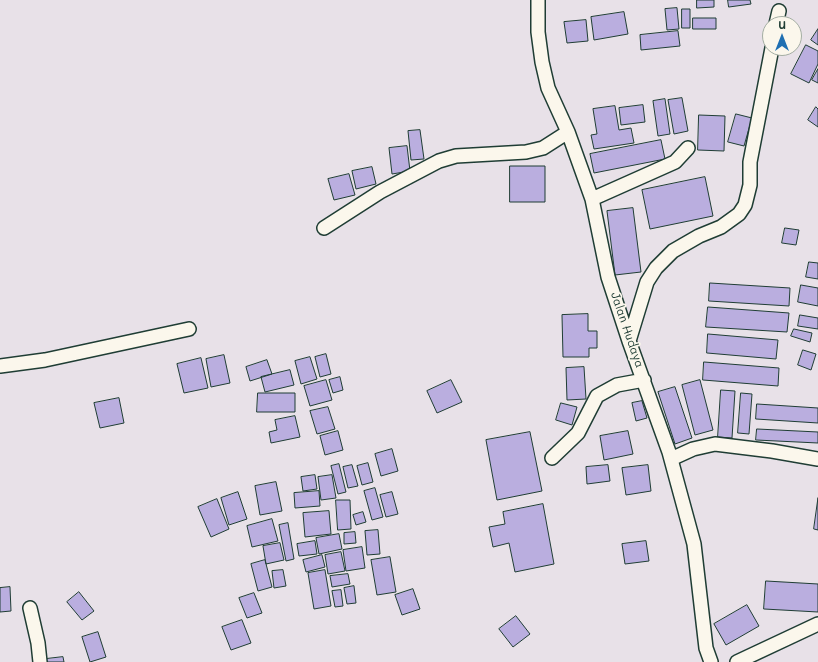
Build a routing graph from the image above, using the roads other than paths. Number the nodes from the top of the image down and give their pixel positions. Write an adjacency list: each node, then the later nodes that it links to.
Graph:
1 (538, 0): 5 (street, Jalan Hudaya)
2 (779, 11): 3 (street)
3 (778, 16)
4 (770, 56): 10 (street)
5 (568, 132): 7 (street, Jalan Hudaya); 8 (street)
6 (688, 148): 7 (street)
7 (592, 199): 10 (street, Jalan Hudaya)
8 (324, 228)
9 (190, 329): 11 (street)
10 (629, 341): 12 (street, Jalan Hudaya)
11 (0, 366)
12 (644, 380): 13 (street); 14 (street, Jalan Hudaya)
13 (552, 458)
14 (671, 459): 15 (street); 19 (street, Jalan Hudaya)
15 (818, 459)
16 (30, 608): 18 (street)
17 (818, 624): 20 (street)
18 (40, 662)
19 (711, 662)
20 (737, 662)

